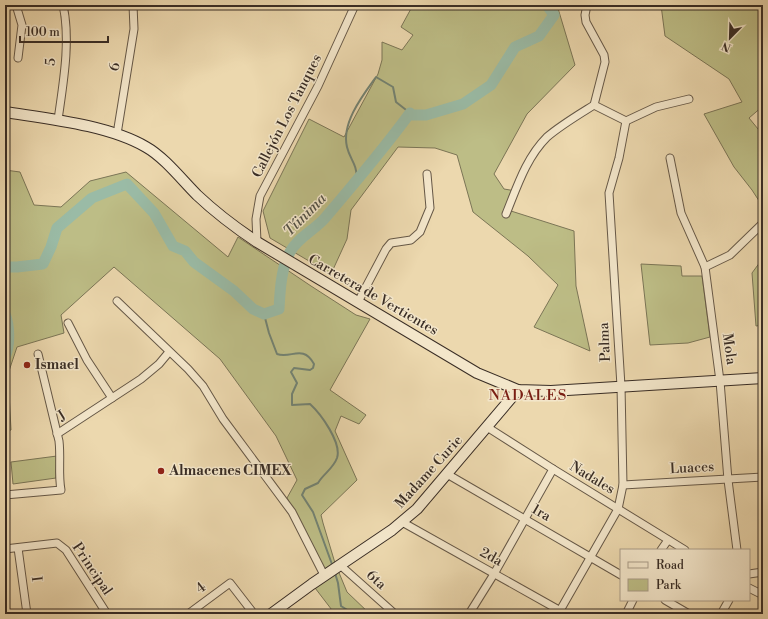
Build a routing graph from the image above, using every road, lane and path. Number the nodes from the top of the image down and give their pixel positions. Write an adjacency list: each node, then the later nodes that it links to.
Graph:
1 (16, 5): 6 (street)
2 (63, 5): 10 (street, 5)
3 (133, 5): 12 (street, 6)
4 (355, 5): 17 (street, Callejón Los Tanques)
5 (587, 5): 8 (street)
6 (18, 58)
7 (688, 99): 11 (street)
8 (594, 105): 11 (street); 15 (street)
9 (5, 112): 10 (main road, Carretera de Vertientes)
10 (58, 120): 12 (main road, Carretera de Vertientes)
11 (626, 121): 26 (street, Palma)
12 (117, 134): 17 (main road, Carretera de Vertientes)
13 (670, 158): 18 (street, Mola)
14 (427, 174): 20 (street)
15 (506, 214)
16 (763, 223): 18 (street)
17 (257, 242): 20 (main road, Carretera de Vertientes)
18 (705, 267): 25 (street, Mola)
19 (117, 301): 22 (street)
20 (358, 302): 27 (main road, Carretera de Vertientes)
21 (68, 324): 28 (street)
22 (169, 352): 28 (street, J); 47 (street)
23 (38, 354): 30 (street)
24 (763, 378): 25 (main road, Carretera de Vertientes)
25 (720, 381): 26 (main road, Carretera de Vertientes); 34 (street, Mola)
26 (621, 386): 27 (main road, Carretera de Vertientes); 35 (street, Palma)
27 (518, 390): 29 (main road, Madame Curie)
28 (112, 398): 30 (street, J)
29 (487, 426): 31 (street, Nadales); 32 (main road, Madame Curie)
30 (57, 434): 36 (street, J)
31 (553, 469): 37 (street, Nadales); 38 (street)
32 (447, 474): 38 (street, 1ra); 39 (main road, Madame Curie)
33 (763, 477): 34 (street, Luaces)
34 (728, 480): 35 (street, Luaces); 45 (street, Mola)
35 (623, 485): 37 (street, Palma)
36 (5, 495)
37 (618, 509): 40 (street, Nadales); 46 (street, Palma)
38 (525, 519): 46 (street, 1ra); 50 (street)
39 (402, 522): 47 (main road, Madame Curie); 50 (street, 2da)
40 (668, 540): 43 (street); 44 (street, Nadales)
41 (18, 548): 42 (street, Principal); 58 (street, I); 59 (street, Principal)
42 (5, 549)
43 (662, 549)
44 (683, 549)
45 (737, 549)
46 (591, 557): 49 (street, 1ra); 57 (street, Palma)
47 (332, 570): 62 (main road, Madame Curie); 63 (street, 6ta)
48 (763, 572): 51 (street)
49 (620, 573)
50 (494, 574): 57 (street, 2da); 64 (street)
51 (750, 574)
52 (750, 588): 53 (street)
53 (763, 595)
54 (632, 601): 65 (street)
55 (667, 601): 66 (street)
56 (728, 601): 67 (street)
57 (562, 613)
58 (27, 614)
59 (106, 614)
60 (188, 614): 61 (street, 4)
61 (254, 614)
62 (271, 614)
63 (395, 614)
64 (469, 614)
65 (626, 614)
66 (689, 614)
67 (721, 614)

